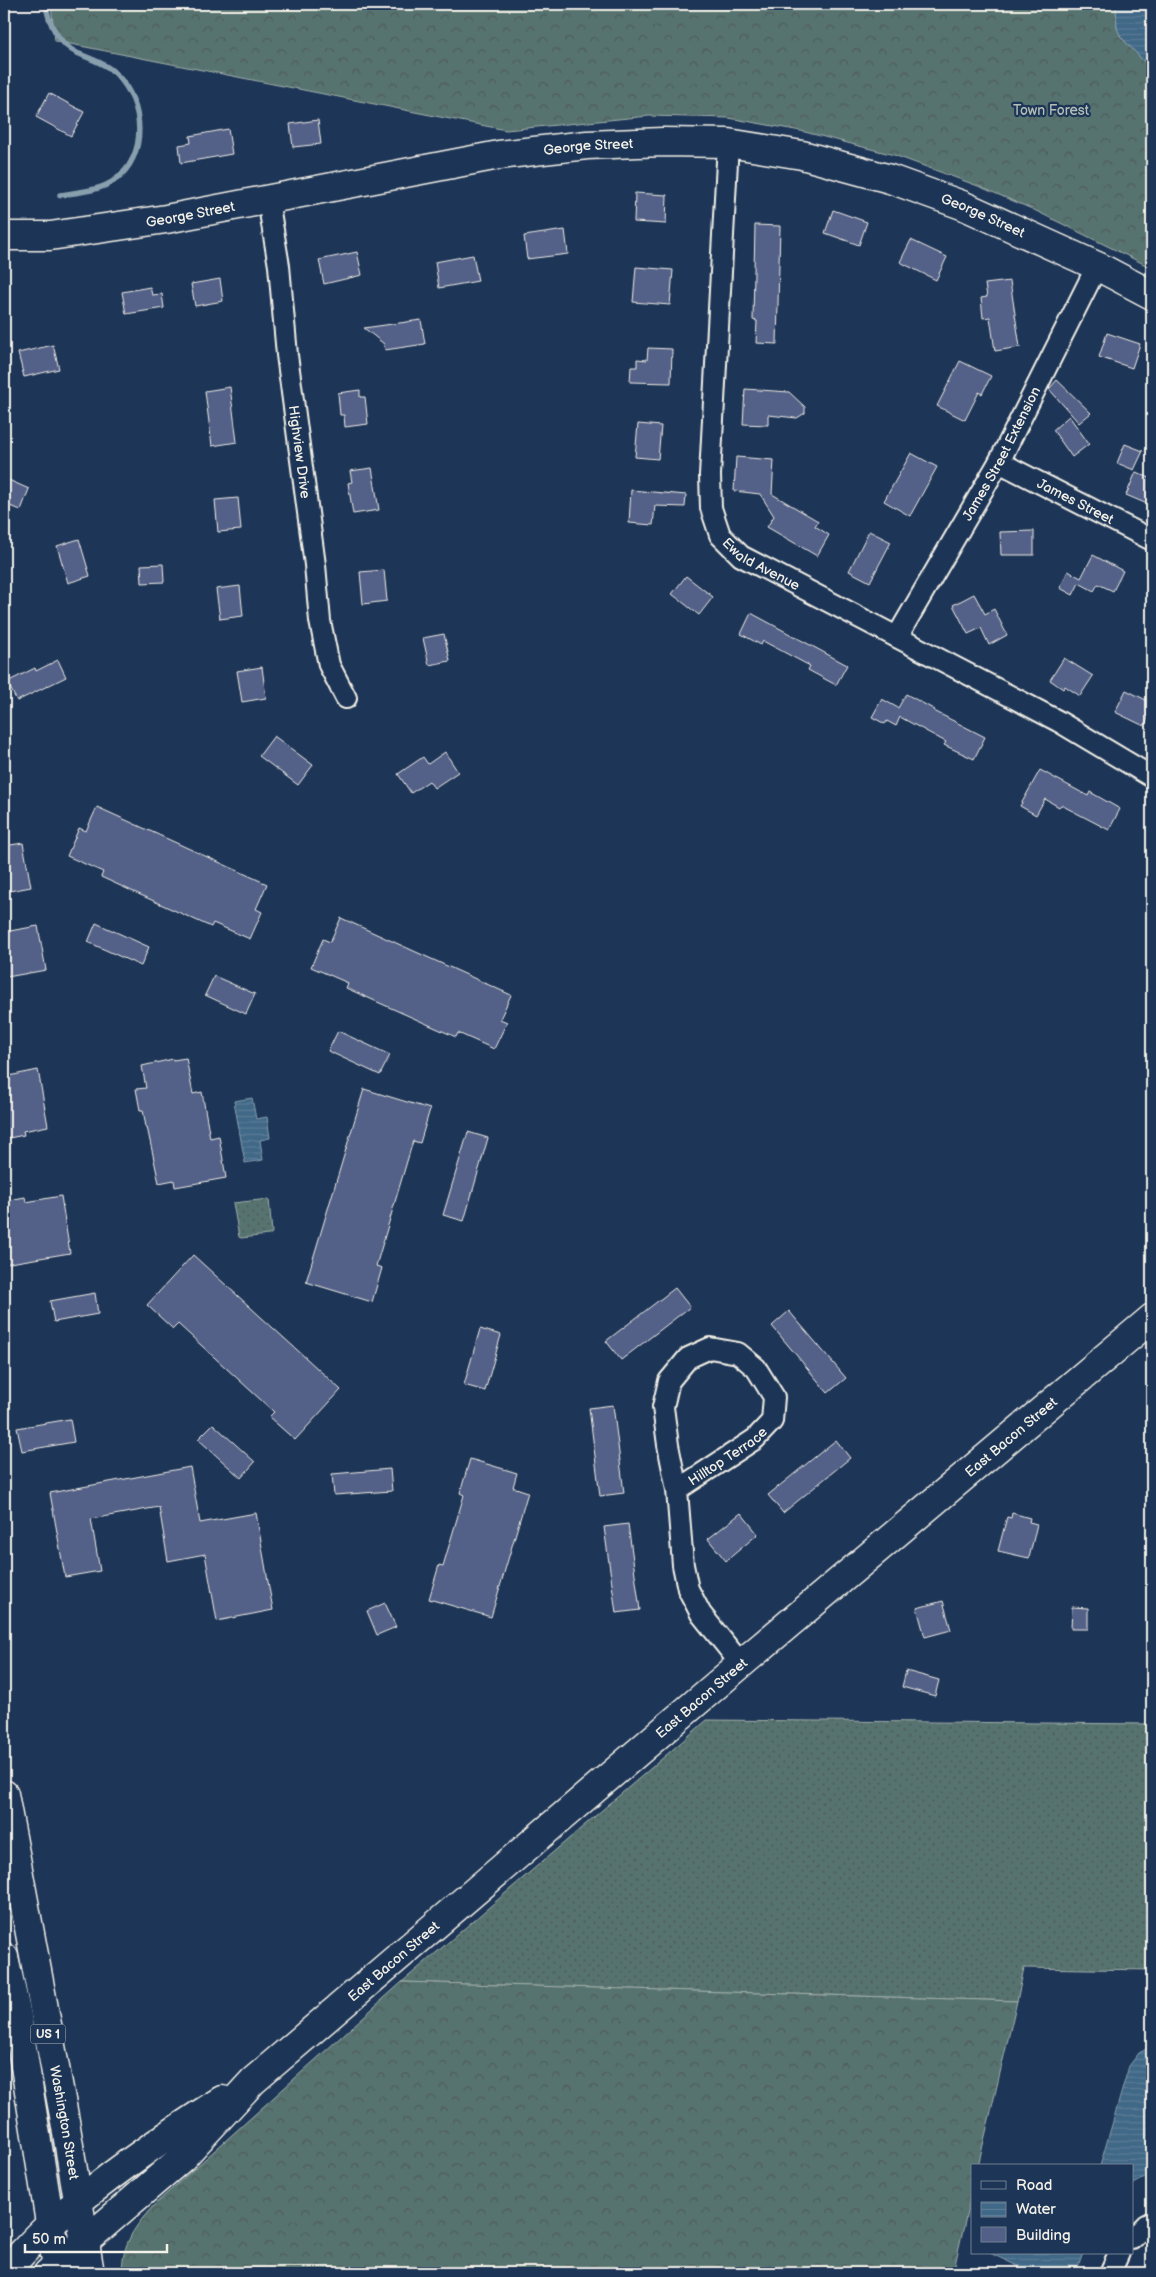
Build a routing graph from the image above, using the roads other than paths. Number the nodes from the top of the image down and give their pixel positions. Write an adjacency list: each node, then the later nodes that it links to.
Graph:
1 (728, 142): 2 (main road, George Street); 4 (main road, George Street); 8 (street, Ewald Avenue)
2 (268, 200): 3 (main road, George Street); 9 (street, Highview Drive)
3 (4, 236)
4 (1097, 266): 5 (main road, George Street); 6 (street, James Street Extension)
5 (1152, 295)
6 (999, 462): 7 (street, James Street); 8 (street, James Street Extension)
7 (1152, 540)
8 (898, 637): 10 (street, Ewald Avenue)
9 (346, 698)
10 (1152, 777)
11 (1152, 1318): 13 (main road, East Bacon Street)
12 (677, 1490): 12 (street, Hilltop Terrace); 13 (street, Hilltop Terrace)
13 (741, 1664): 16 (main road, East Bacon Street)
14 (4, 1794): 17 (main road, Washington Street / US 1)
15 (4, 1957): 19 (main road, Washington Street / US 1)
16 (253, 2081): 17 (main road, East Bacon Street); 21 (main road, East Bacon Street)
17 (78, 2203): 19 (main road, East Bacon Street); 21 (main road, Washington Street / US 1)
18 (1152, 2222): 20 (street)
19 (51, 2224): 23 (main road, Washington Street / US 1); 24 (main road, East Bacon Street)
20 (1134, 2237)
21 (85, 2242): 23 (main road, East Bacon Street); 25 (main road, Washington Street / US 1)
22 (1119, 2254): 26 (street)
23 (54, 2271)
24 (4, 2272)
25 (90, 2273)
26 (1110, 2273)

